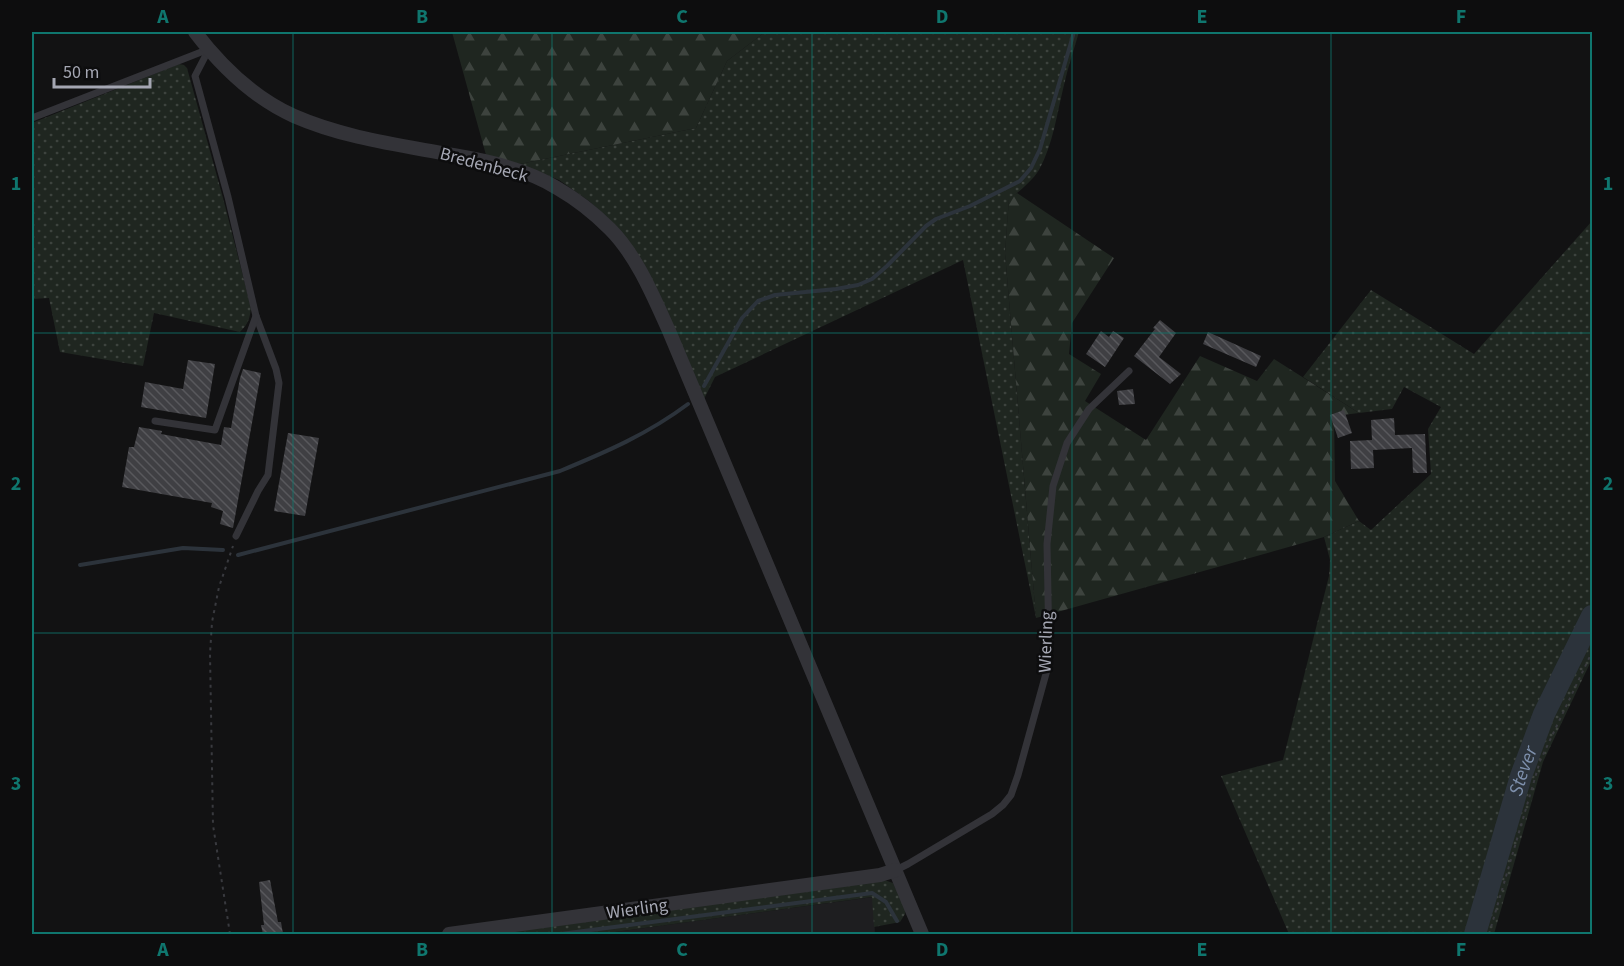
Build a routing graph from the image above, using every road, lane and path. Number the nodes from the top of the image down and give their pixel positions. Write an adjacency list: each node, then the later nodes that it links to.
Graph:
1 (195, 32): 2 (street, Bredenbeck)
2 (209, 49): 3 (lane); 4 (lane); 9 (street, Bredenbeck)
3 (32, 118)
4 (256, 316): 6 (lane); 7 (lane)
5 (1129, 371): 9 (lane, Wierling)
6 (155, 421)
7 (236, 536): 10 (path)
8 (1593, 652): 13 (path)
9 (896, 870): 11 (street, Wierling); 12 (street)
10 (230, 934)
11 (449, 934)
12 (922, 934)
13 (1489, 934)

